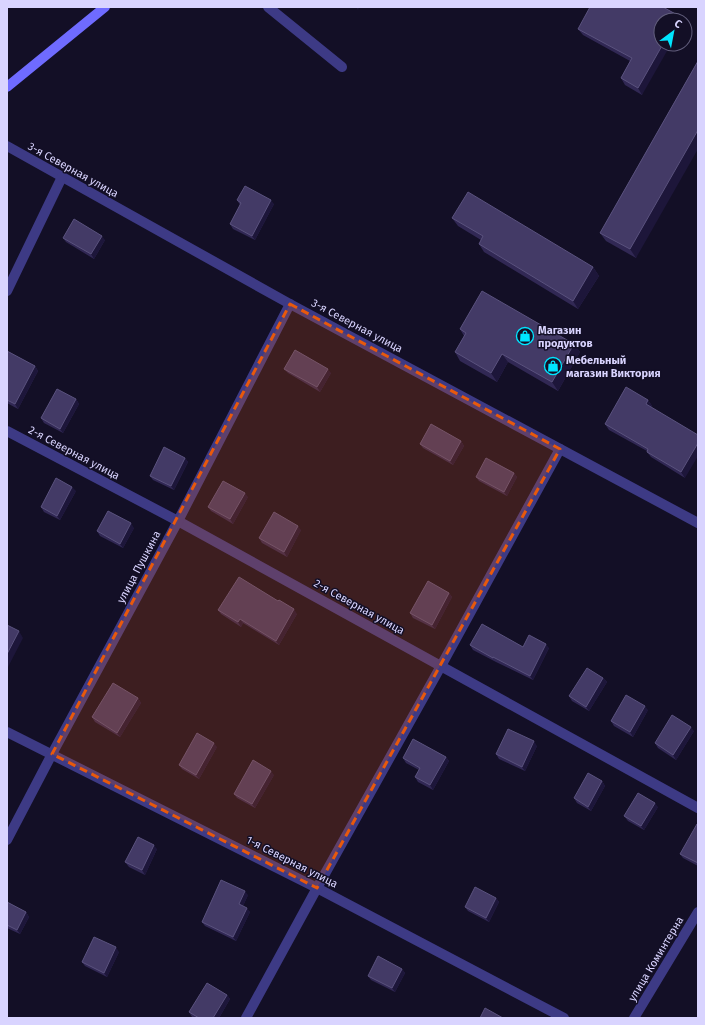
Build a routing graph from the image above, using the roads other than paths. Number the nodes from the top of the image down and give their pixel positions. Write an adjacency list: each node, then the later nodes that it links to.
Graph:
1 (105, 7): 4 (street)
2 (268, 7): 3 (street)
3 (342, 67)
4 (7, 87)
5 (7, 146): 6 (street, 3-я Северная улица)
6 (62, 177): 7 (street); 8 (street, 3-я Северная улица)
7 (7, 291)
8 (290, 304): 10 (street, 3-я Северная улица); 11 (street, улица Пушкина)
9 (7, 431): 11 (street, 2-я Северная улица)
10 (560, 449): 12 (street, 3-я Северная улица); 13 (street)
11 (178, 521): 13 (street, 2-я Северная улица); 15 (street, улица Пушкина)
12 (698, 522)
13 (441, 666): 16 (street, 2-я Северная улица); 18 (street)
14 (7, 732): 15 (street, 1-я Северная улица)
15 (52, 754): 17 (street, улица Пушкина); 18 (street, 1-я Северная улица)
16 (698, 808)
17 (7, 840)
18 (317, 888): 20 (street); 21 (street, 1-я Северная улица)
19 (698, 912): 22 (street, улица Коминтерна)
20 (246, 1018)
21 (564, 1018)
22 (634, 1018)

